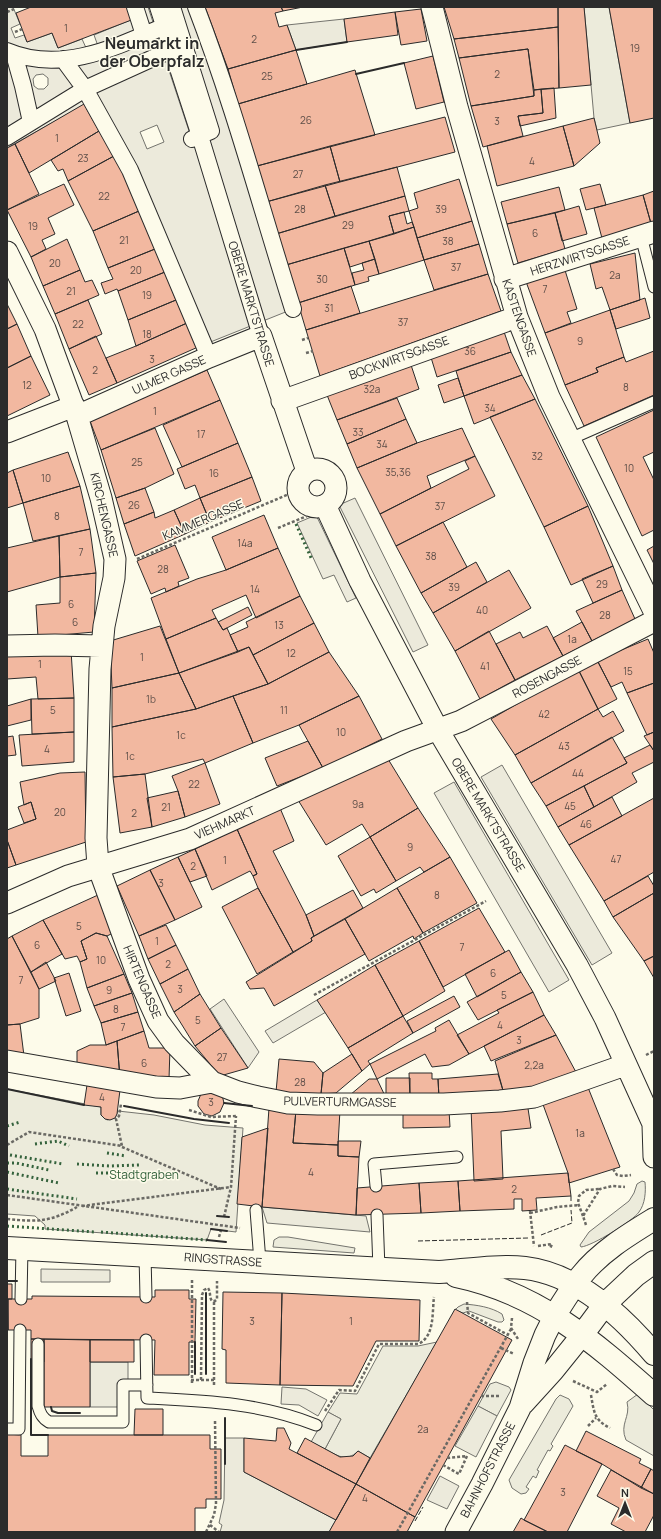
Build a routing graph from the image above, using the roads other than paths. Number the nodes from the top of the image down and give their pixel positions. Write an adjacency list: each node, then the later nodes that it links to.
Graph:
1 (158, 7): 6 (street)
2 (172, 7): 12 (street)
3 (196, 7): 18 (street)
4 (432, 7): 16 (street, KASTENGASSE)
5 (140, 8): 6 (street)
6 (155, 30): 7 (street, OBERE MARKTSTRASSE); 9 (street)
7 (168, 51): 10 (street); 12 (street, OBERE MARKTSTRASSE)
8 (10, 53): 9 (street); 11 (street)
9 (63, 59): 10 (street)
10 (81, 92): 11 (street); 21 (street)
11 (31, 122): 13 (street)
12 (200, 136): 20 (street, OBERE MARKTSTRASSE)
13 (7, 137)
14 (648, 234): 16 (street, HERZWIRTSGASSE); 17 (lane)
15 (7, 252): 24 (street, KIRCHENGASSE)
16 (505, 279): 19 (street, KASTENGASSE)
17 (654, 287)
18 (293, 309)
19 (517, 317): 22 (street, BOCKWIRTSGASSE); 26 (street, KASTENGASSE)
20 (261, 336): 21 (street, ULMER GASSE); 22 (street, OBERE MARKTSTRASSE)
21 (209, 357): 24 (street, ULMER GASSE)
22 (282, 401): 27 (street, OBERE MARKTSTRASSE)
23 (654, 402): 26 (lane)
24 (75, 411): 25 (street, ULMER GASSE); 32 (street, KIRCHENGASSE)
25 (7, 432)
26 (570, 439): 29 (street, KASTENGASSE)
27 (307, 471): 28 (street); 28 (street)
28 (325, 505): 33 (street, OBERE MARKTSTRASSE)
29 (654, 611)
30 (654, 621): 33 (street, ROSENGASSE)
31 (7, 646): 32 (street)
32 (102, 646): 34 (street, KIRCHENGASSE)
33 (438, 730): 34 (street, VIEHMARKT); 37 (street, OBERE MARKTSTRASSE)
34 (98, 866): 35 (street, VIEHMARKT); 38 (street, HIRTENGASSE)
35 (7, 903)
36 (7, 1061): 38 (street)
37 (625, 1065): 38 (street, PULVERTURMGASSE); 39 (street, OBERE MARKTSTRASSE)
38 (212, 1082)
39 (653, 1125): 41 (street, OBERE MARKTSTRASSE)
40 (457, 1157): 42 (lane)
41 (654, 1157)
42 (376, 1186)
43 (256, 1210): 48 (lane)
44 (377, 1215): 50 (lane)
45 (654, 1219): 52 (main road)
46 (14, 1248): 47 (main road, RINGSTRASSE); 54 (lane)
47 (145, 1255): 48 (main road, RINGSTRASSE); 53 (lane)
48 (260, 1262): 50 (main road, RINGSTRASSE)
49 (654, 1262): 55 (main road)
50 (379, 1269): 51 (main road, RINGSTRASSE)
51 (439, 1272): 52 (main road, RINGSTRASSE); 56 (main road, RINGSTRASSE)
52 (574, 1285): 55 (main road, RINGSTRASSE); 56 (main road)
53 (146, 1297)
54 (21, 1298)
55 (605, 1304): 58 (main road); 61 (main road, RINGSTRASSE)
56 (555, 1315): 58 (main road, RINGSTRASSE); 64 (street, BAHNHOFSTRASSE)
57 (20, 1330): 66 (lane)
58 (582, 1335): 63 (main road, RINGSTRASSE); 64 (street, BAHNHOFSTRASSE)
59 (146, 1340): 62 (lane)
60 (38, 1344): 62 (lane)
61 (654, 1354)
62 (147, 1385): 65 (lane)
63 (654, 1395)
64 (520, 1408): 67 (street, BAHNHOFSTRASSE)
65 (316, 1425)
66 (7, 1429)
67 (456, 1532)

